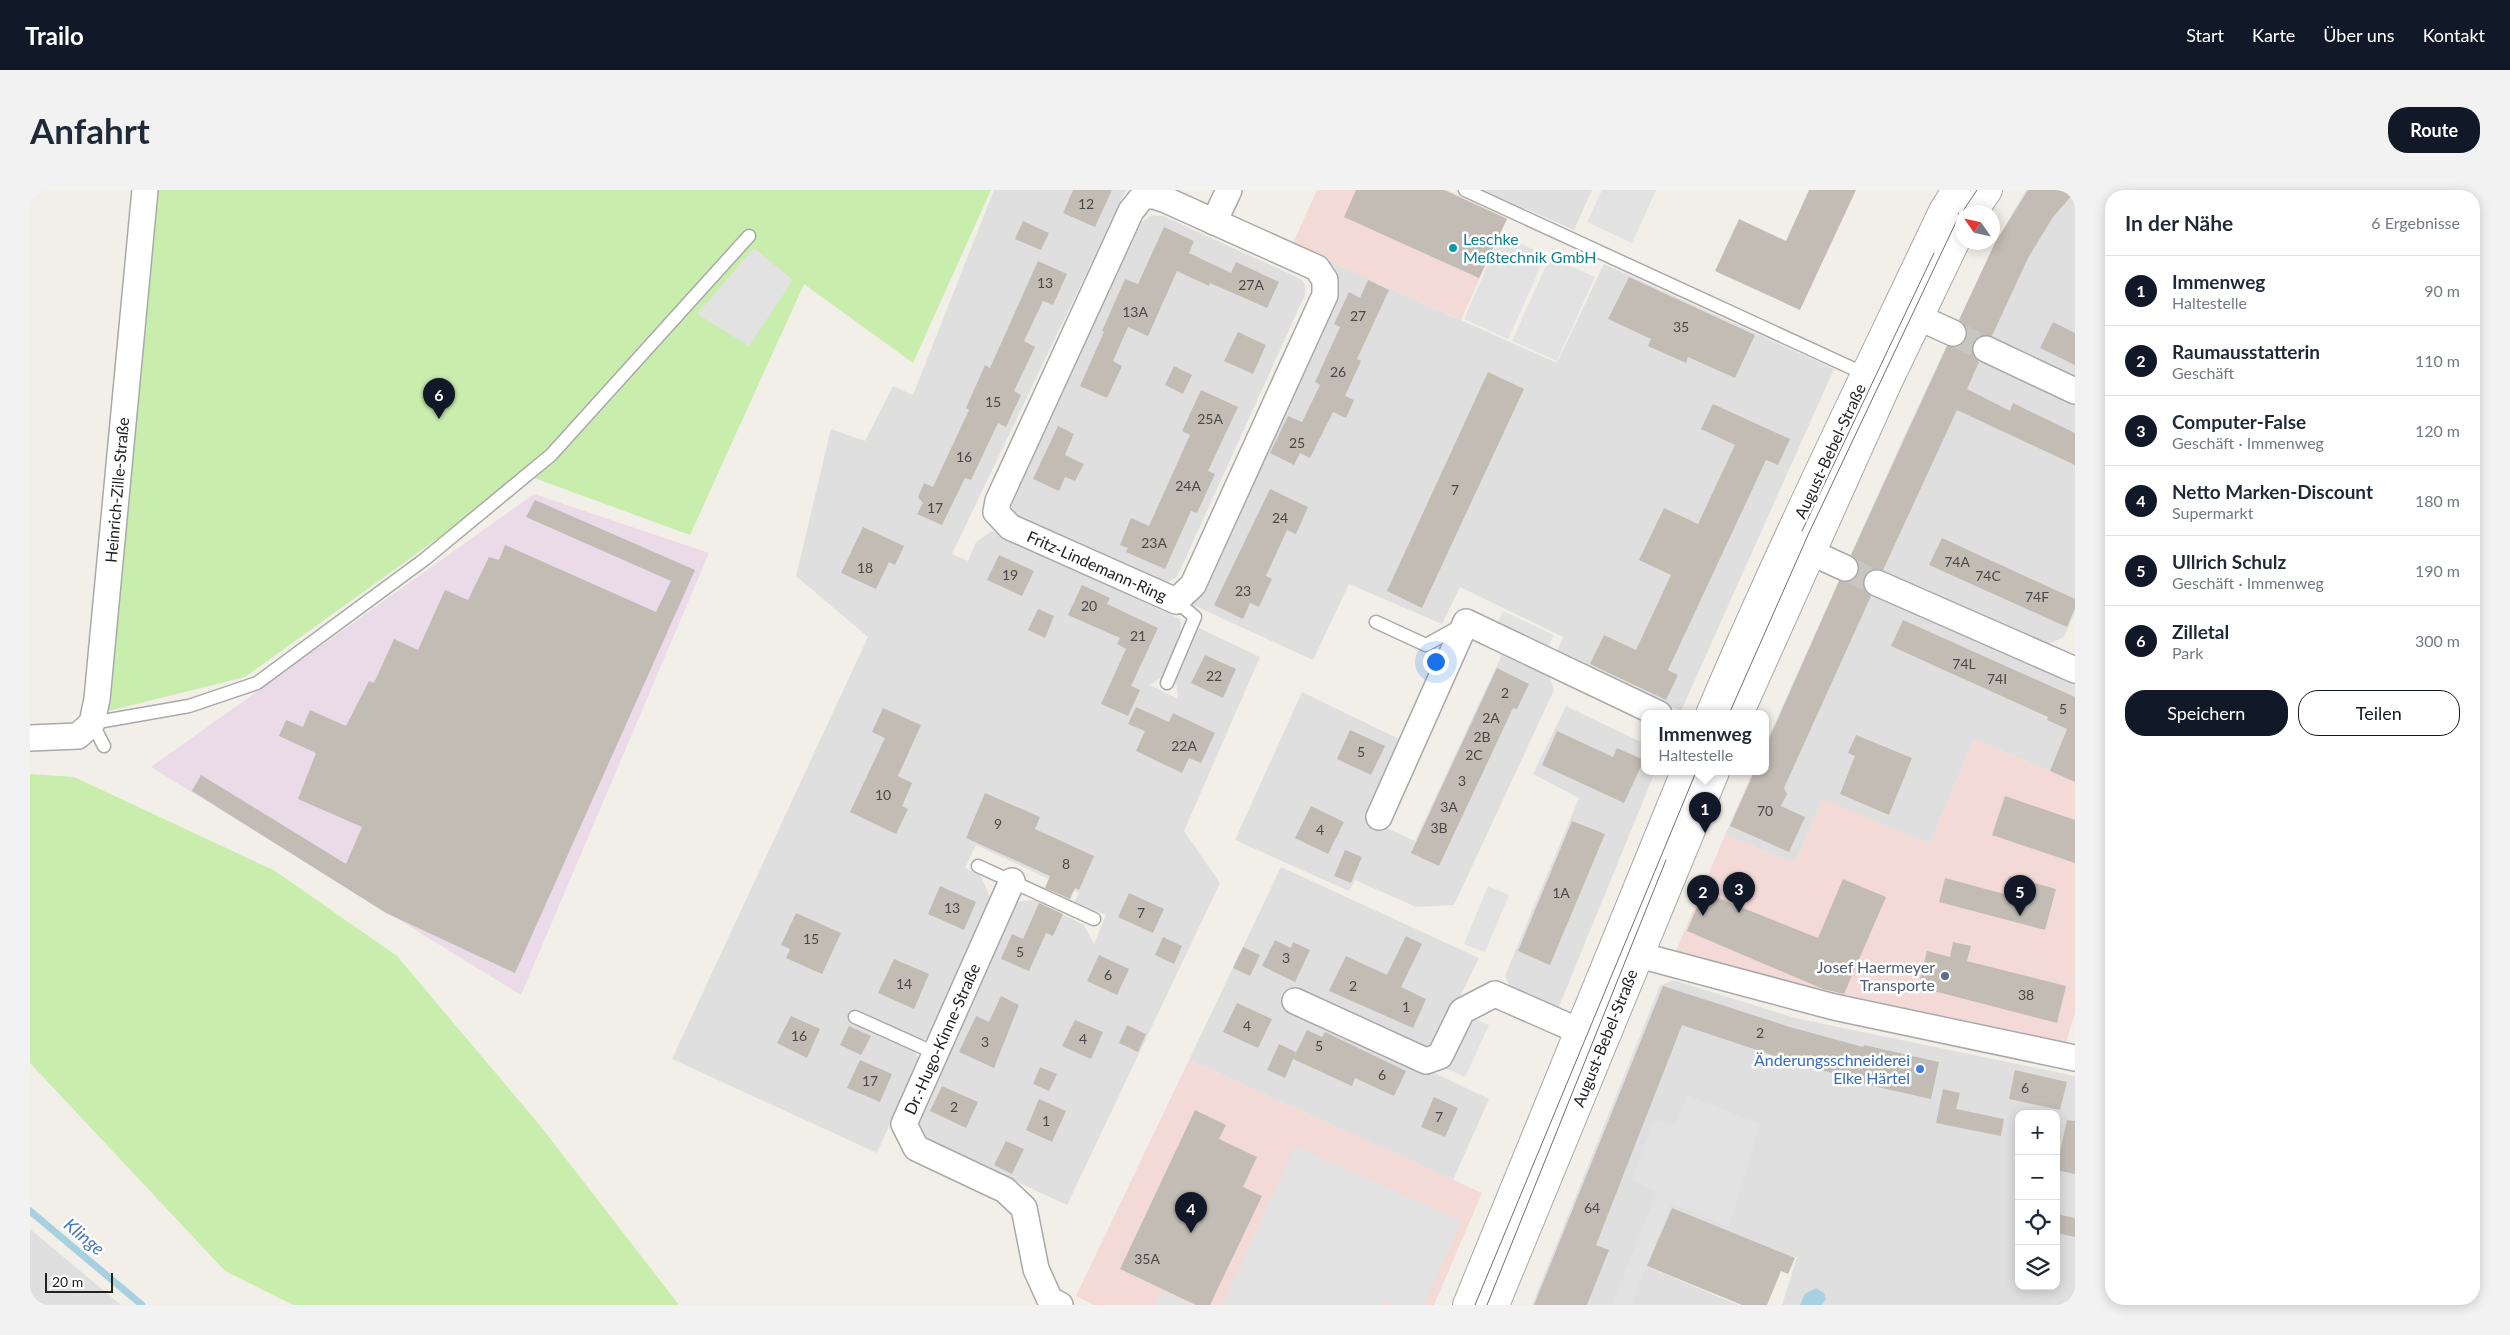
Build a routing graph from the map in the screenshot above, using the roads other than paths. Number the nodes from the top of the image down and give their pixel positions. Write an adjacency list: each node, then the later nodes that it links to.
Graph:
1 (145, 190): 26 (street, Heinrich-Zille-Straße)
2 (1229, 190): 7 (street)
3 (1465, 190): 13 (lane)
4 (1956, 190): 10 (street, August-Bebel-Straße)
5 (1988, 190): 6 (street)
6 (1978, 205)
7 (1214, 222): 18 (street, Fritz-Lindemann-Ring); 18 (street, Fritz-Lindemann-Ring)
8 (749, 236): 26 (lane)
9 (1955, 239): 10 (street, August-Bebel-Straße)
10 (1908, 313): 11 (street); 13 (street, August-Bebel-Straße)
11 (1953, 333)
12 (1986, 349): 14 (street)
13 (1877, 379): 15 (street, August-Bebel-Straße)
14 (2075, 391)
15 (1799, 547): 16 (street); 24 (street, August-Bebel-Straße); 25 (street, August-Bebel-Straße)
16 (1845, 568)
17 (1877, 583): 21 (street)
18 (1176, 601): 22 (lane)
19 (1376, 622): 20 (lane)
20 (1466, 622): 23 (street); 30 (street)
21 (2067, 666)
22 (1167, 684)
23 (1651, 710)
24 (1712, 710)
25 (1740, 710)
26 (85, 729): 27 (street)
27 (30, 738)
28 (1684, 775): 37 (street, August-Bebel-Straße)
29 (1714, 775): 34 (street, August-Bebel-Straße)
30 (1379, 817)
31 (978, 866): 32 (lane)
32 (1012, 881): 33 (lane); 38 (street, Dr.-Hugo-Kinne-Straße)
33 (1094, 919)
34 (1639, 956): 39 (street); 42 (street, August-Bebel-Straße)
35 (1295, 1000): 37 (street)
36 (855, 1017): 38 (lane)
37 (1578, 1032): 41 (street, August-Bebel-Straße)
38 (936, 1053): 40 (street, Dr.-Hugo-Kinne-Straße)
39 (2074, 1053)
40 (1060, 1305)
41 (1466, 1305)
42 (1495, 1305)

